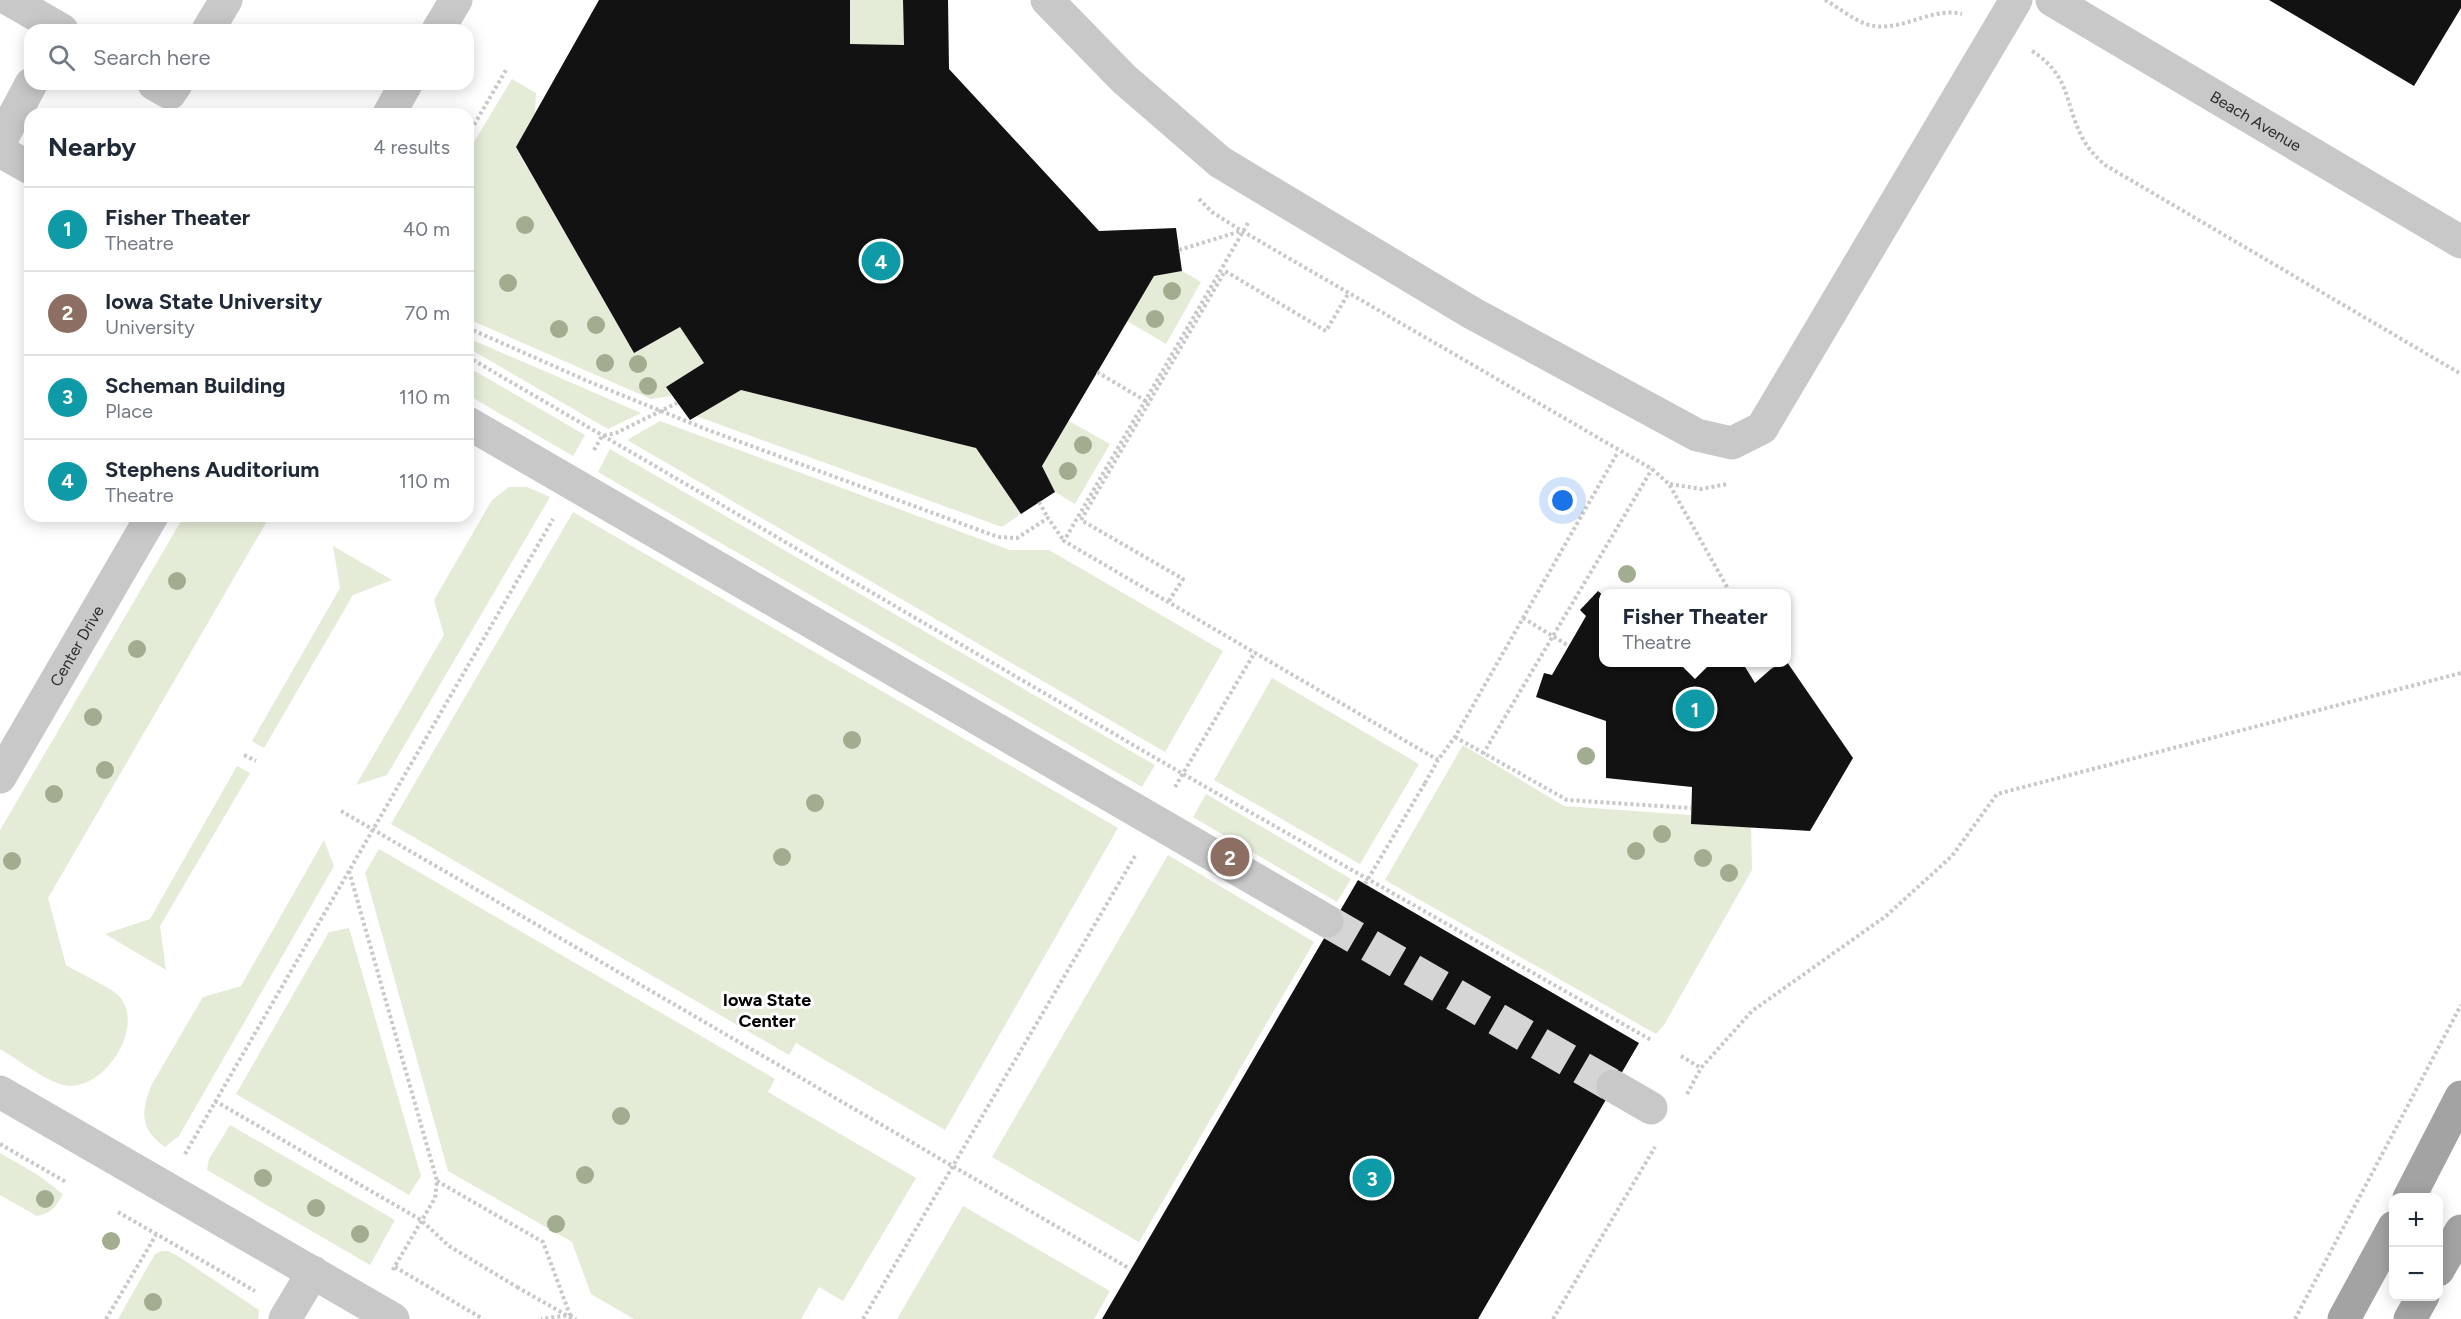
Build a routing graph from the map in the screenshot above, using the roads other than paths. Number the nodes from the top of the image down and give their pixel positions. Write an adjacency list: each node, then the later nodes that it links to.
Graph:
1 (10, 0): 7 (street)
2 (226, 0): 8 (street)
3 (456, 0): 9 (street)
4 (1047, 0): 5 (street)
5 (2016, 0)
6 (2052, 0): 16 (street, Beach Avenue)
7 (51, 24)
8 (212, 24)
9 (442, 24)
10 (28, 90): 13 (street)
11 (402, 90): 12 (street)
12 (392, 108)
13 (0, 142)
14 (0, 151): 15 (street)
15 (24, 165)
16 (2461, 242)
17 (474, 426): 20 (street)
18 (149, 522): 19 (street, Center Drive)
19 (0, 777)
20 (1327, 921)
21 (1613, 1086): 24 (street)
22 (0, 1092): 29 (street)
23 (2461, 1097): 25 (main road)
24 (1651, 1108)
25 (2411, 1193)
26 (2461, 1231): 28 (main road)
27 (2389, 1236): 33 (main road)
28 (2443, 1263)
29 (312, 1272): 31 (street); 32 (street)
30 (2420, 1301): 34 (main road)
31 (285, 1319)
32 (393, 1319)
33 (2344, 1319)
34 (2410, 1319)

